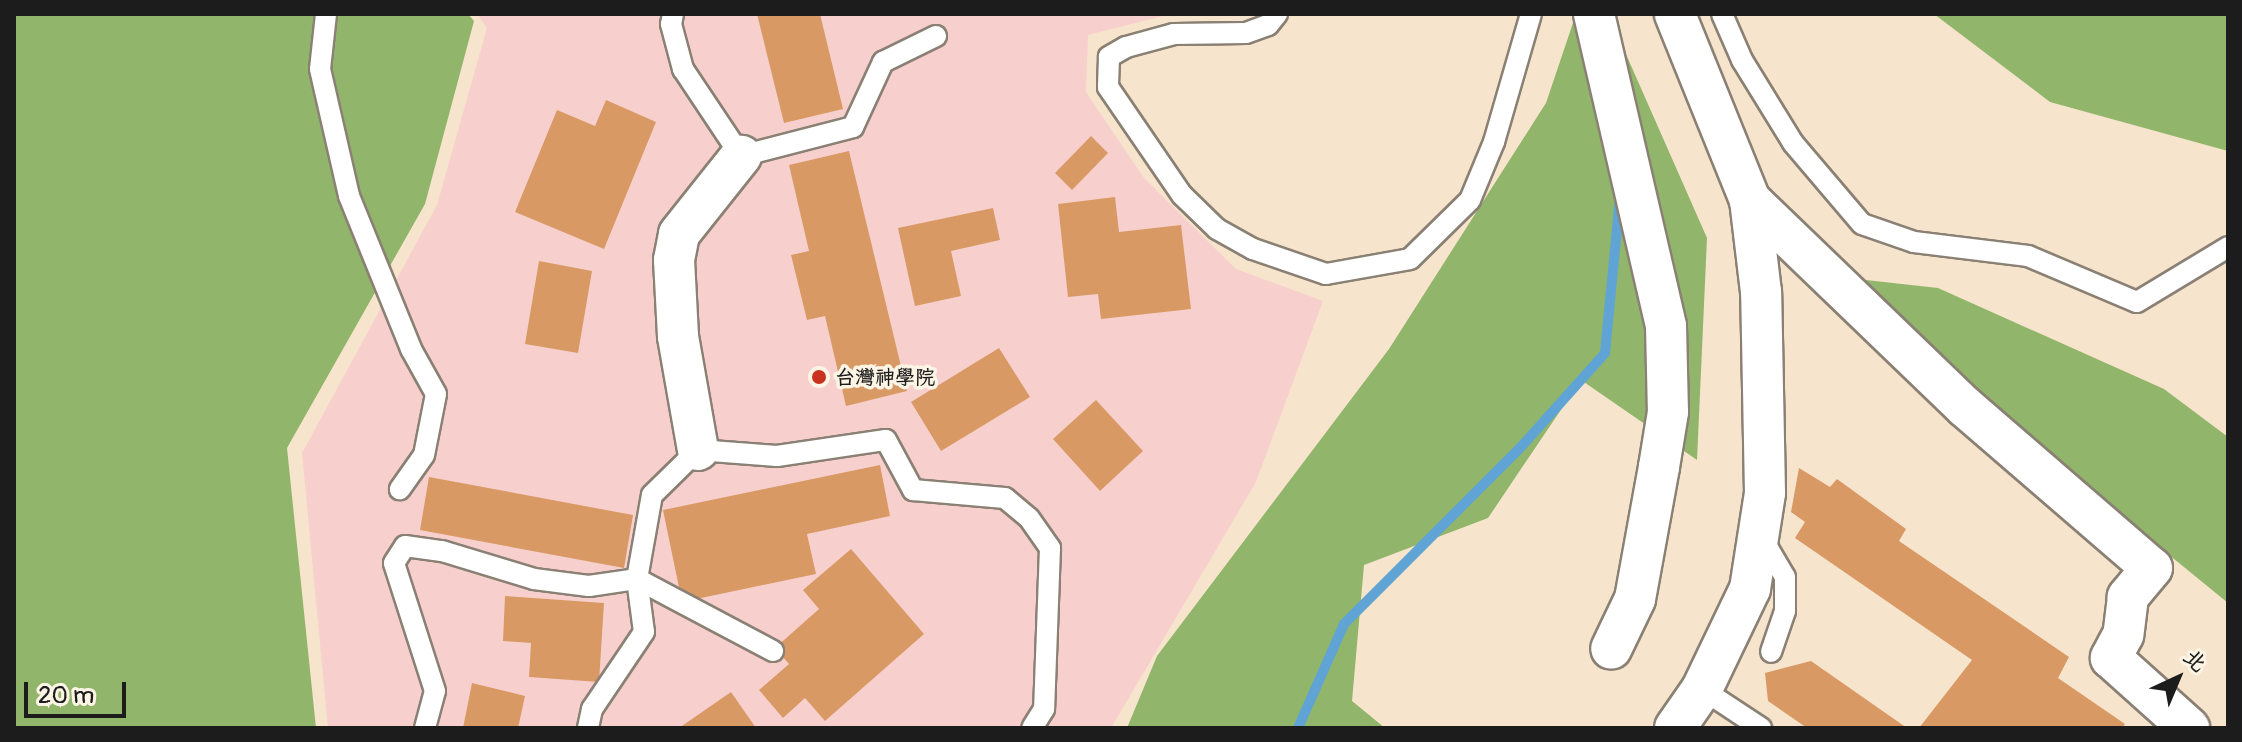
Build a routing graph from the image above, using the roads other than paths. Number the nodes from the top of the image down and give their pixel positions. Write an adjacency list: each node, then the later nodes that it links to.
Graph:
1 (326, 14): 13 (lane)
2 (673, 14): 9 (lane)
3 (1277, 14): 4 (lane)
4 (1531, 14)
5 (1594, 14): 16 (street)
6 (1675, 14): 10 (street)
7 (1722, 14): 11 (lane)
8 (936, 36): 9 (lane)
9 (741, 156): 12 (street)
10 (1750, 200): 14 (street); 25 (street)
11 (2228, 247)
12 (698, 450): 15 (lane); 22 (lane)
13 (400, 489)
14 (1769, 513): 18 (lane); 19 (street)
15 (637, 579): 17 (lane); 20 (lane); 21 (lane)
16 (1611, 649)
17 (773, 651)
18 (1771, 652)
19 (1702, 689): 23 (street); 24 (lane)
20 (425, 728)
21 (588, 728)
22 (1032, 728)
23 (1675, 728)
24 (1761, 728)
25 (2189, 728)

